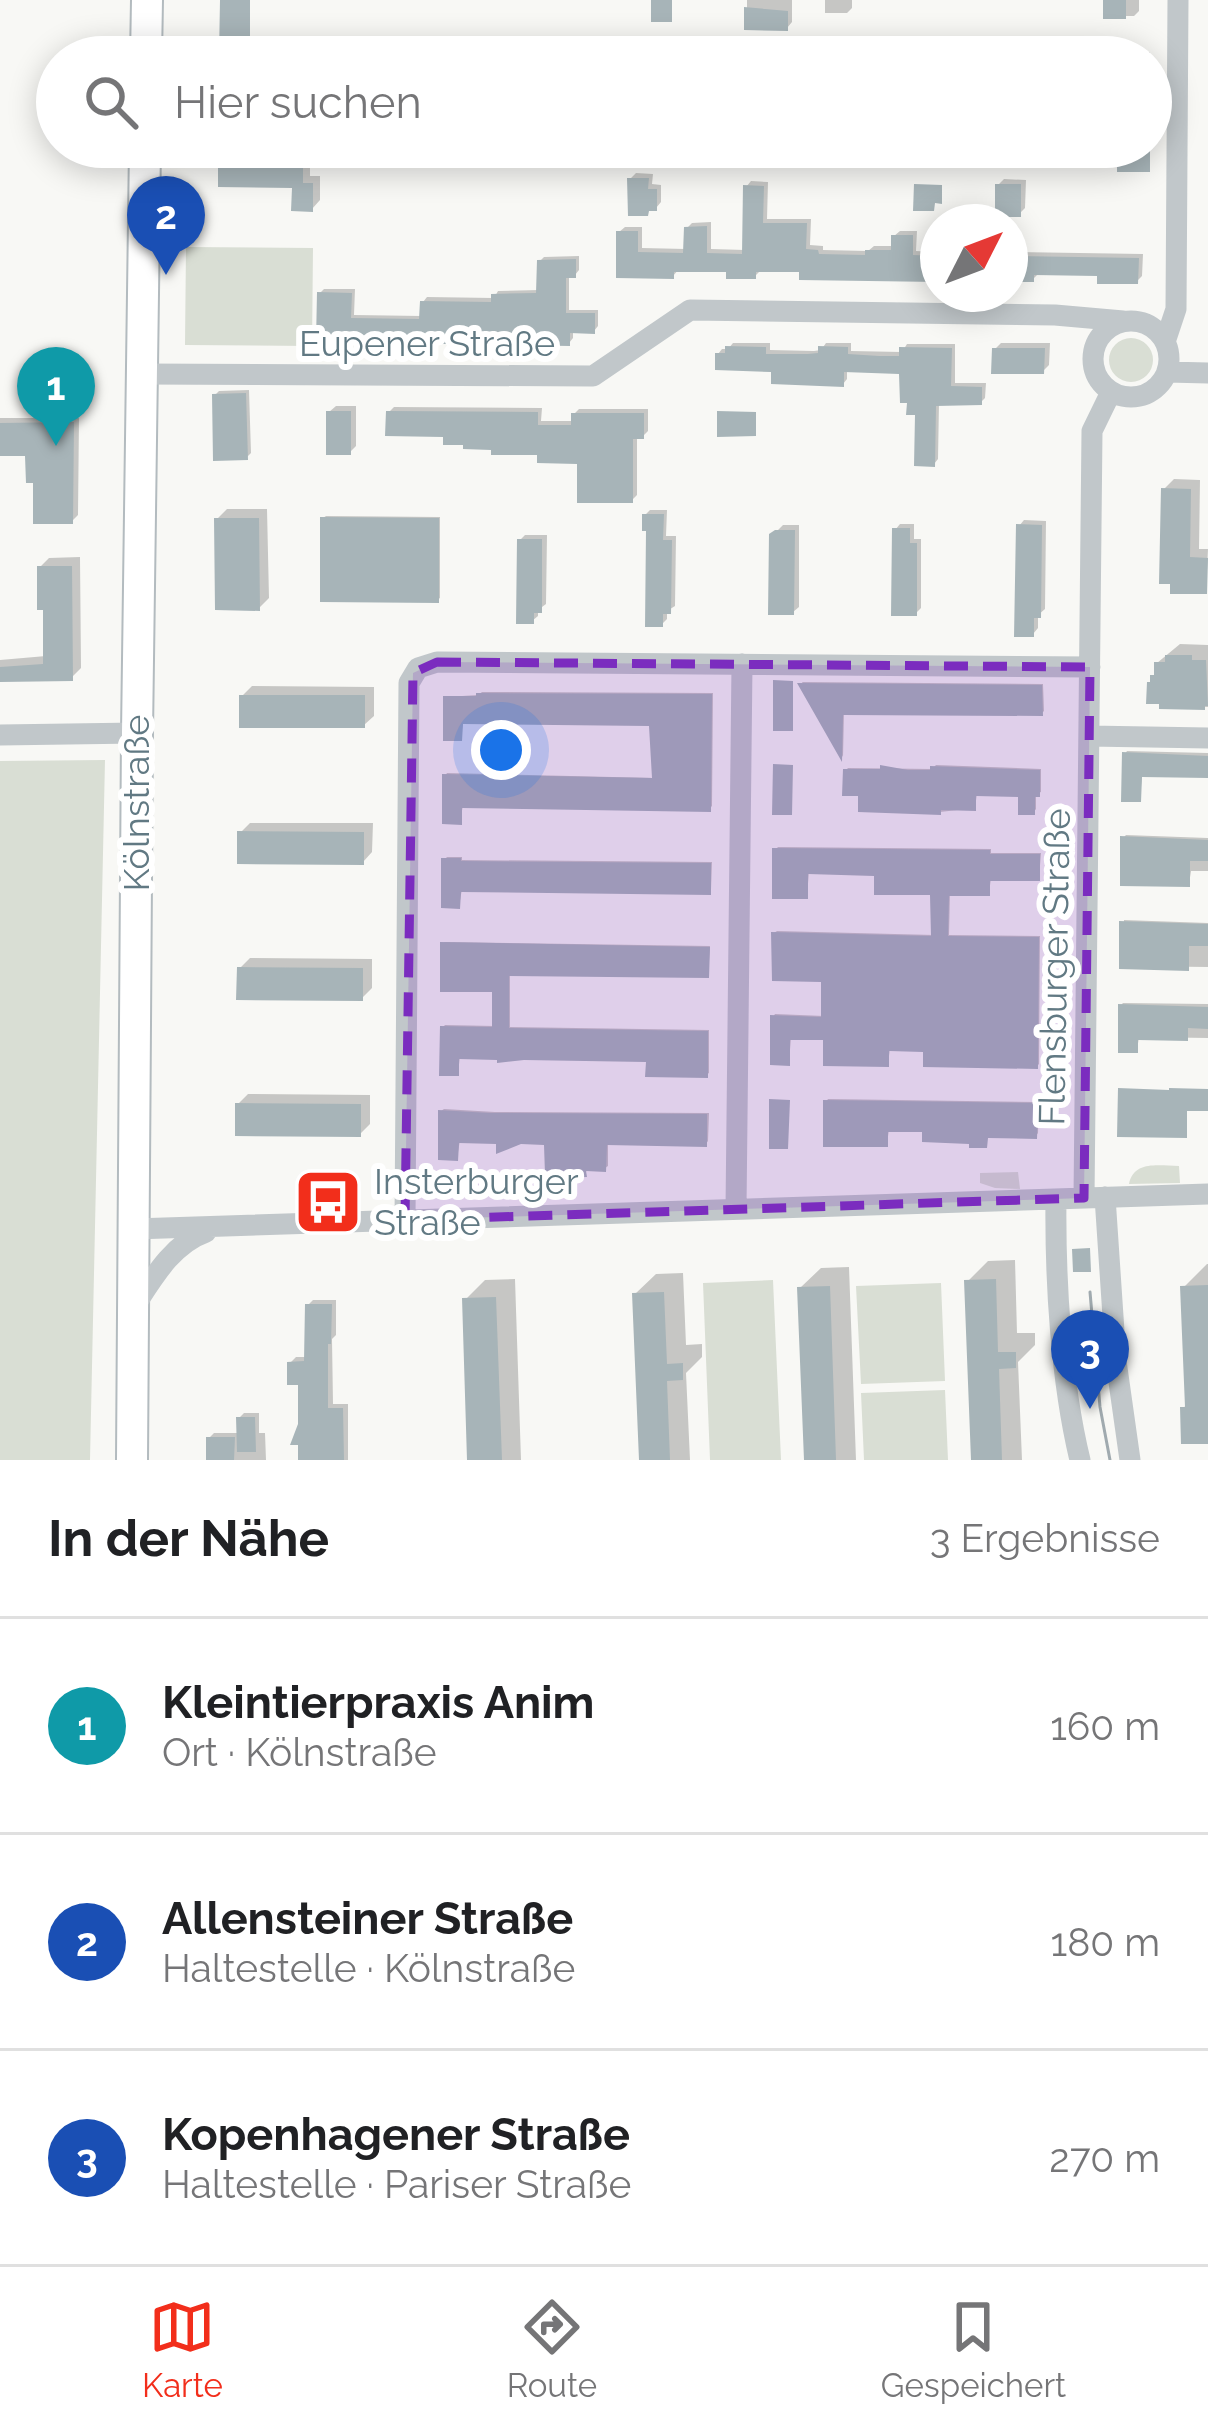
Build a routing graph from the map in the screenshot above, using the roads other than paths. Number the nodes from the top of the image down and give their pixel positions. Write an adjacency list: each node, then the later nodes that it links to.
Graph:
1 (147, 0): 3 (main road)
2 (1178, 0): 6 (street)
3 (146, 36)
4 (145, 168): 9 (main road, Kölnstraße)
5 (1123, 321): 6 (street); 9 (street, Eupener Straße); 10 (street)
6 (1165, 342): 7 (street)
7 (1167, 372): 8 (street); 10 (street)
8 (1208, 373)
9 (142, 374): 13 (main road, Kölnstraße)
10 (1111, 392): 12 (street, Flensburger Straße)
11 (742, 664): 12 (street); 20 (street); 21 (street)
12 (1090, 667): 15 (street, Flensburger Straße)
13 (137, 733): 14 (street); 23 (main road, Kölnstraße)
14 (0, 736)
15 (1089, 736): 16 (street); 18 (street, Flensburger Straße)
16 (1208, 738)
17 (1208, 1194): 18 (street)
18 (1094, 1197): 19 (street); 27 (street, Flensburger Straße)
19 (1056, 1199): 20 (street); 26 (street)
20 (736, 1209): 21 (street)
21 (406, 1220): 22 (street)
22 (226, 1226): 23 (street); 24 (street)
23 (134, 1229): 24 (main road, Kölnstraße)
24 (134, 1307): 25 (main road, Kölnstraße)
25 (131, 1460)
26 (1079, 1460)
27 (1130, 1460)

